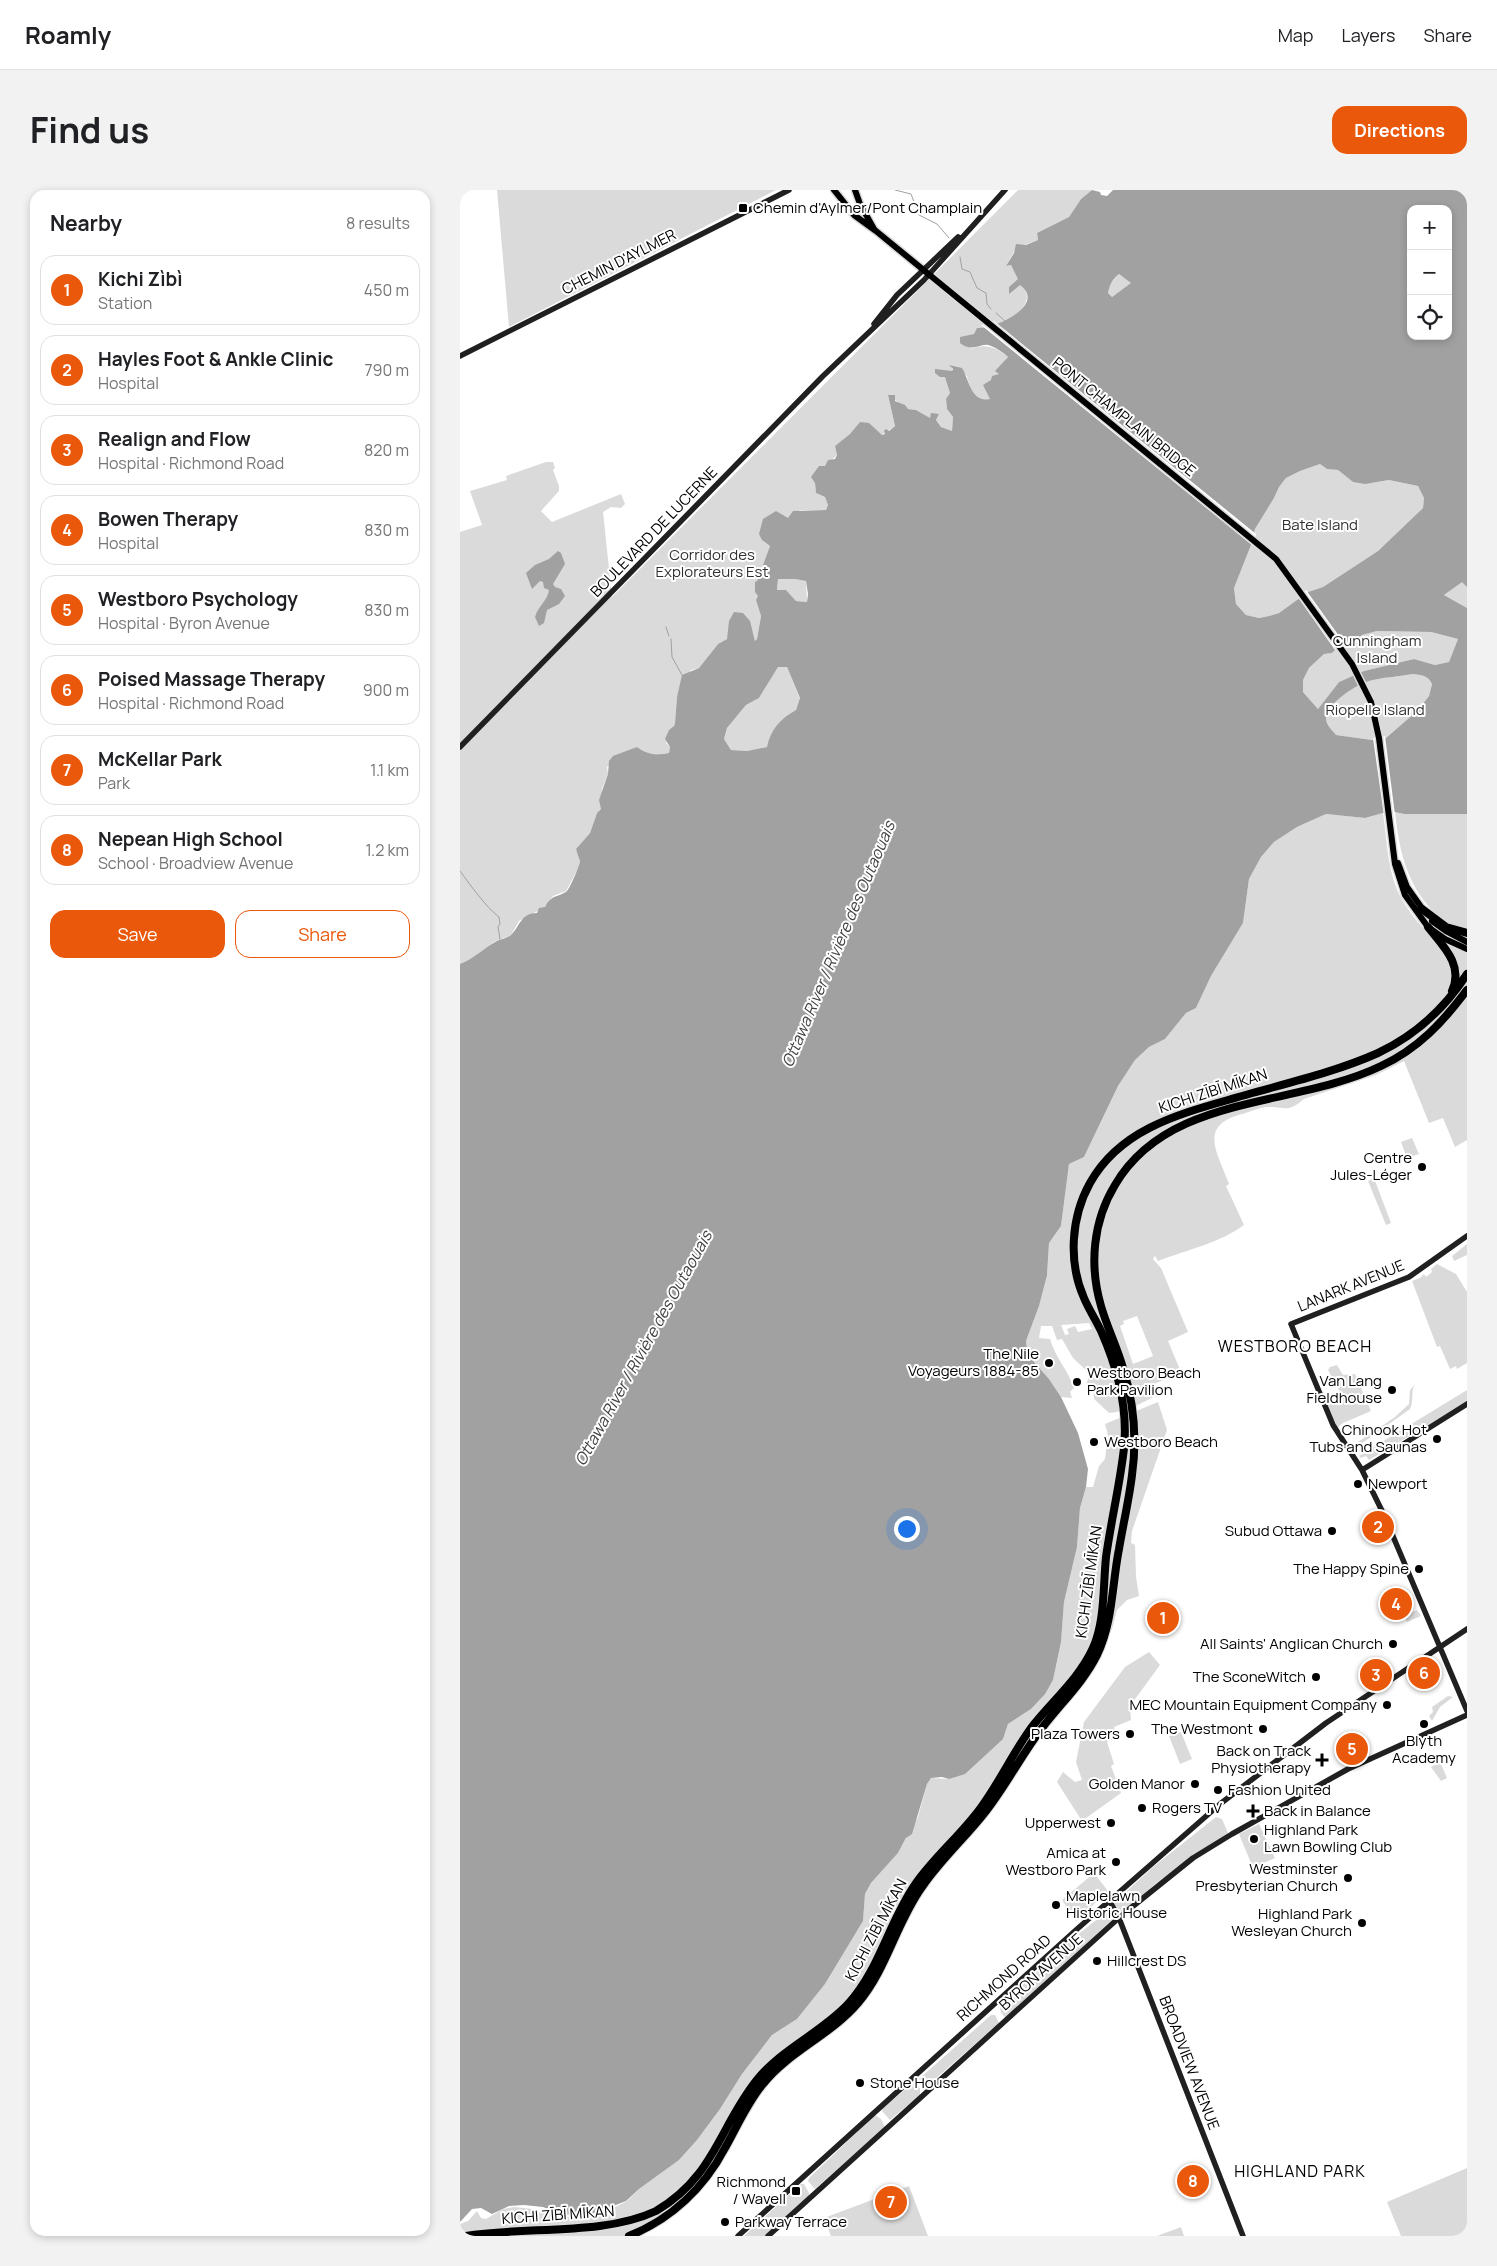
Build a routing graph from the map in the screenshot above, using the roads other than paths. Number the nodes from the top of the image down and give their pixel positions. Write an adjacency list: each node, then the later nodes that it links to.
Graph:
1 (789, 190): 11 (main road, CHEMIN D'AYLMER)
2 (835, 190): 6 (main road, PONT CHAMPLAIN BRIDGE)
3 (1005, 190): 5 (main road, BOULEVARD DE LUCERNE)
4 (856, 192): 6 (main road)
5 (980, 217): 7 (main road, BOULEVARD DE LUCERNE); 9 (main road, BOULEVARD DE LUCERNE)
6 (876, 231): 8 (main road, PONT CHAMPLAIN BRIDGE)
7 (928, 264): 8 (main road, BOULEVARD DE LUCERNE); 9 (main road)
8 (923, 270): 9 (main road, PONT CHAMPLAIN BRIDGE); 10 (main road, BOULEVARD DE LUCERNE)
9 (926, 277): 10 (main road, BOULEVARD DE LUCERNE); 13 (main road, PONT CHAMPLAIN BRIDGE)
10 (866, 335): 12 (main road, BOULEVARD DE LUCERNE)
11 (460, 356)
12 (460, 747)
13 (1395, 856): 14 (main road); 15 (main road)
14 (1422, 910): 16 (highway); 17 (main road)
15 (1428, 927): 18 (main road); 22 (highway)
16 (1467, 934)
17 (1467, 942)
18 (1467, 949)
19 (1467, 974): 22 (highway, KICHI ZĪBĪ MĪKAN)
20 (1467, 990): 23 (highway, KICHI ZĪBĪ MĪKAN)
21 (1467, 995): 23 (highway)
22 (1444, 1004): 33 (highway, KICHI ZĪBĪ MĪKAN)
23 (1454, 1008): 36 (highway, KICHI ZĪBĪ MĪKAN)
24 (1467, 1236): 26 (main road, LANARK AVENUE)
25 (1467, 1404): 26 (main road)
26 (1362, 1470): 28 (main road)
27 (1467, 1629): 28 (main road, RICHMOND ROAD)
28 (1441, 1647): 29 (main road); 31 (main road, RICHMOND ROAD)
29 (1467, 1711)
30 (1467, 1715): 32 (main road, BYRON AVENUE)
31 (1109, 1900): 32 (main road, BROADVIEW AVENUE); 34 (main road, RICHMOND ROAD)
32 (1119, 1918): 37 (main road, BYRON AVENUE); 38 (main road, BROADVIEW AVENUE)
33 (487, 2235): 35 (highway, KICHI ZĪBĪ MĪKAN)
34 (739, 2235)
35 (466, 2236)
36 (629, 2236)
37 (768, 2236)
38 (1243, 2236)

